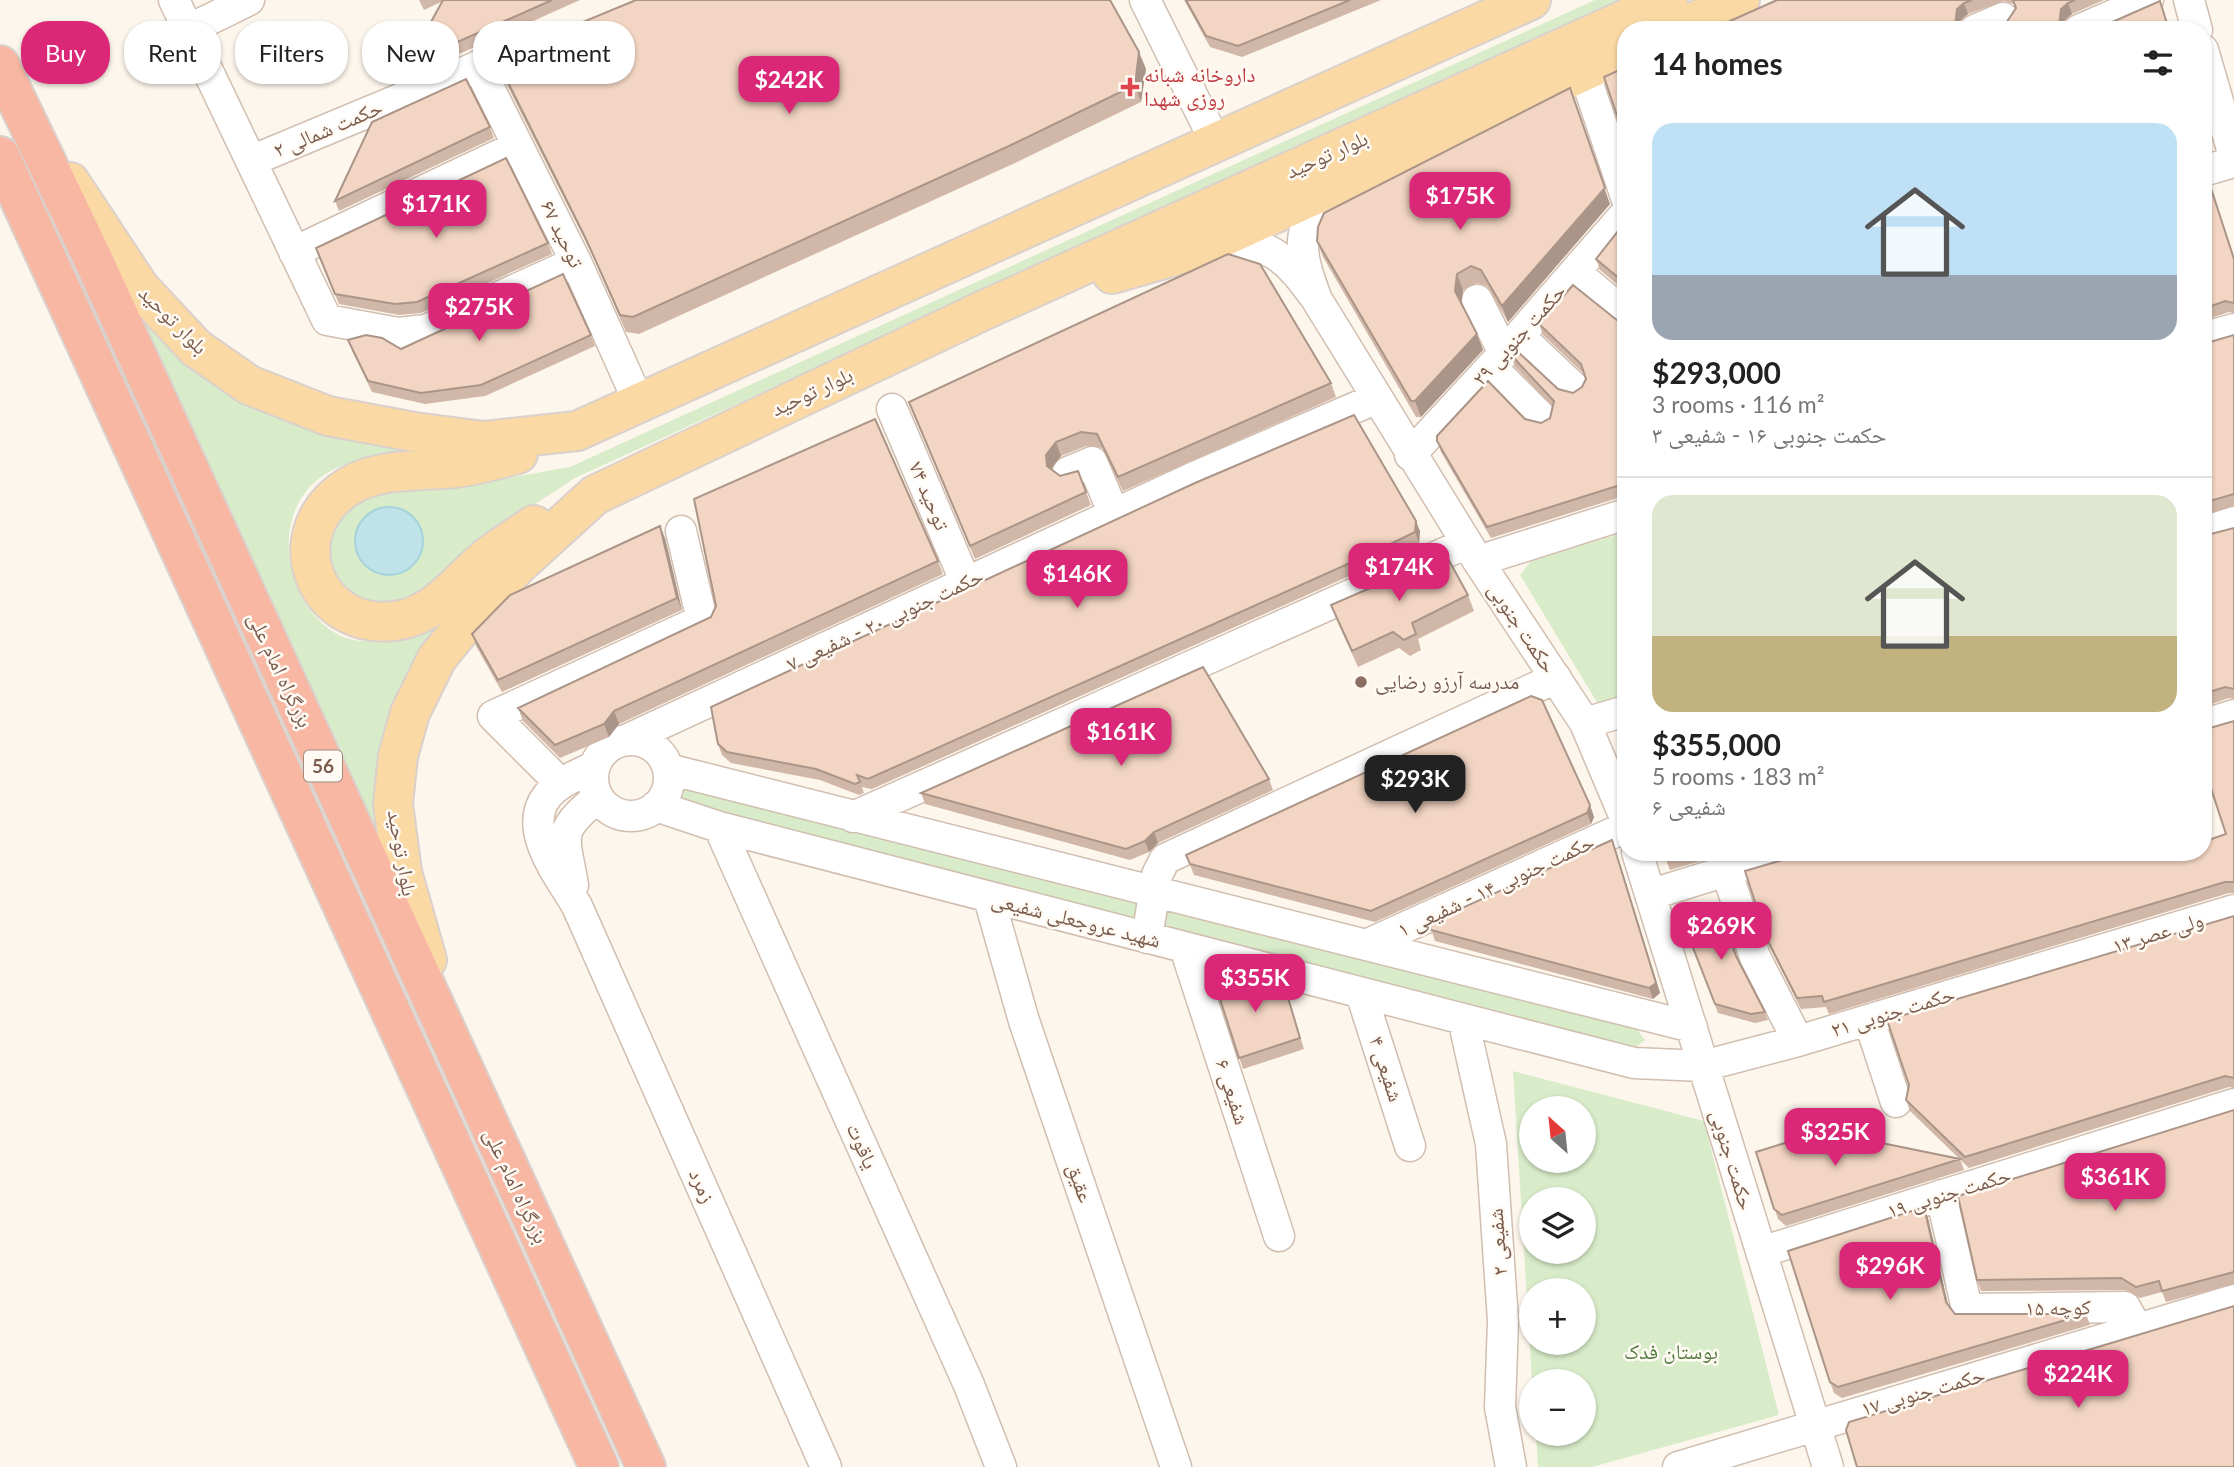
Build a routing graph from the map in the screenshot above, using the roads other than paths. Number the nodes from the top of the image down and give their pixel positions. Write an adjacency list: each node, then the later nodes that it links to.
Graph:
1 (174, 0): 11 (street)
2 (249, 0): 12 (street)
3 (1145, 0): 27 (street)
4 (1476, 0): 27 (main road)
5 (1531, 0): 39 (main road, بلوار توحید)
6 (1668, 0): 13 (main road, بلوار توحید)
7 (1740, 0): 14 (main road)
8 (2148, 0): 16 (street)
9 (2189, 0): 17 (street)
10 (2003, 18): 15 (street)
11 (184, 21)
12 (206, 21)
13 (1622, 21)
14 (1696, 21)
15 (1996, 21)
16 (2100, 21)
17 (2195, 21)
18 (1617, 23): 45 (main road, بلوار توحید)
19 (1617, 56): 35 (main road)
20 (0, 65): 26 (highway, بزرگراه امام علی / 56)
21 (473, 68): 31 (street, حکمت شمالی ۲)
22 (2212, 81): 30 (street)
23 (214, 84): 31 (street)
24 (487, 84): 28 (street, توحید ۶۷)
25 (1588, 84): 34 (street)
26 (18, 105): 54 (main road, بلوار توحید); 101 (highway, بزرگراه امام علی / 56)
27 (1206, 123): 39 (main road)
28 (518, 146): 38 (street); 40 (street, توحید ۶۷)
29 (0, 156): 109 (highway, بزرگراه امام علی / 56)
30 (2234, 156)
31 (251, 161): 38 (street)
32 (2234, 162): 33 (street)
33 (2212, 168)
34 (1617, 170)
35 (1332, 187): 37 (main road); 42 (street)
36 (1617, 223): 41 (street, حکمت جنوبی ۲۹)
37 (1195, 250): 42 (street); 45 (main road)
38 (294, 252): 40 (street)
39 (965, 258): 51 (main road, بلوار توحید)
40 (576, 262): 51 (street, توحید ۶۷)
41 (1575, 272): 44 (street); 48 (street, حکمت جنوبی ۲۹)
42 (1317, 300): 50 (street, حکمت جنوبی)
43 (1477, 300): 48 (street)
44 (1617, 307)
45 (982, 312): 57 (main road, بلوار توحید)
46 (2234, 329): 47 (street)
47 (2212, 335)
48 (1505, 352): 49 (street); 53 (street); 55 (street, حکمت جنوبی ۲۹)
49 (1573, 387)
50 (1375, 398): 55 (street, حکمت جنوبی); 58 (street, حکمت جنوبی ۲۰ - شفیعی ۷)
51 (640, 405): 54 (main road, بلوار توحید)
52 (892, 409): 64 (street, توحید ۷۴)
53 (1541, 417)
54 (577, 431): 57 (main road)
55 (1410, 455): 63 (street, حکمت جنوبی)
56 (1068, 472): 58 (street)
57 (595, 495): 101 (main road, بلوار توحید)
58 (1114, 514): 64 (street, حکمت جنوبی ۲۰ - شفیعی ۷)
59 (1617, 516): 63 (street)
60 (2234, 522): 61 (street)
61 (2212, 529)
62 (681, 531): 73 (street)
63 (1472, 552): 65 (street, حکمت جنوبی); 77 (street)
64 (966, 583): 70 (street, حکمت جنوبی ۲۰ - شفیعی ۷)
65 (1556, 678): 69 (street, حکمت جنوبی); 82 (street)
66 (1617, 714): 69 (street)
67 (2234, 715): 68 (street)
68 (2212, 722)
69 (1586, 723): 75 (street, حکمت جنوبی)
70 (626, 740): 71 (street); 72 (street)
71 (595, 766): 73 (street, زمرد); 74 (street)
72 (668, 769): 76 (street); 77 (street)
73 (561, 784): 85 (street, زمرد)
74 (598, 797): 76 (street); 85 (street, زمرد)
75 (1617, 798)
76 (656, 806): 78 (street, شهید عروجعلی شفیعی)
77 (853, 817): 82 (street)
78 (719, 827): 84 (street, شهید عروجعلی شفیعی); 112 (street, یاقوت)
79 (1617, 831): 88 (street, حکمت جنوبی ۱۴ - شفیعی ۱)
80 (1640, 861): 83 (street, حکمت جنوبی)
81 (1723, 862): 83 (street); 96 (street)
82 (1157, 893): 87 (street); 88 (street)
83 (1652, 894): 95 (street, حکمت جنوبی)
84 (989, 898): 87 (street, شهید عروجعلی شفیعی); 113 (street, عقیق)
85 (577, 905): 111 (street, زمرد)
86 (2234, 910): 90 (street, ولی عصر ۱۳)
87 (1147, 938): 89 (street, شهید عروجعلی شفیعی)
88 (1366, 945): 92 (street)
89 (1185, 948): 91 (street, شهید عروجعلی شفیعی); 104 (street, شفیعی ۶)
90 (2082, 956): 94 (street, حکمت جنوبی ۲۱)
91 (1361, 993): 93 (street, شهید عروجعلی شفیعی); 102 (street, شفیعی ۴)
92 (1642, 1015): 95 (street); 97 (street)
93 (1463, 1019): 97 (street, شهید عروجعلی شفیعی); 114 (street, شفیعی ۲)
94 (1869, 1020): 96 (street, حکمت جنوبی ۲۱); 99 (street)
95 (1692, 1027): 98 (street, حکمت جنوبی)
96 (1798, 1041): 98 (street, حکمت جنوبی ۲۱)
97 (1634, 1063): 98 (street, شهید عروجعلی شفیعی)
98 (1703, 1066): 105 (street, حکمت جنوبی)
99 (1896, 1102)
100 (2234, 1104): 103 (street, حکمت جنوبی ۱۹)
101 (481, 1111): 110 (highway, بزرگراه امام علی / 56)
102 (1410, 1146)
103 (1941, 1195): 105 (street, حکمت جنوبی ۱۹); 107 (street, کوچه ۱۵)
104 (1279, 1236)
105 (1761, 1252): 108 (street, حکمت جنوبی)
106 (2234, 1300): 107 (street, حکمت جنوبی ۱۷)
107 (2137, 1329): 108 (street, حکمت جنوبی ۱۷)
108 (1815, 1424): 115 (street, حکمت جنوبی ۱۷); 116 (street, حکمت جنوبی)
109 (599, 1467)
110 (646, 1467)
111 (826, 1467)
112 (1001, 1467)
113 (1176, 1467)
114 (1511, 1467)
115 (1678, 1467)
116 (1828, 1467)

